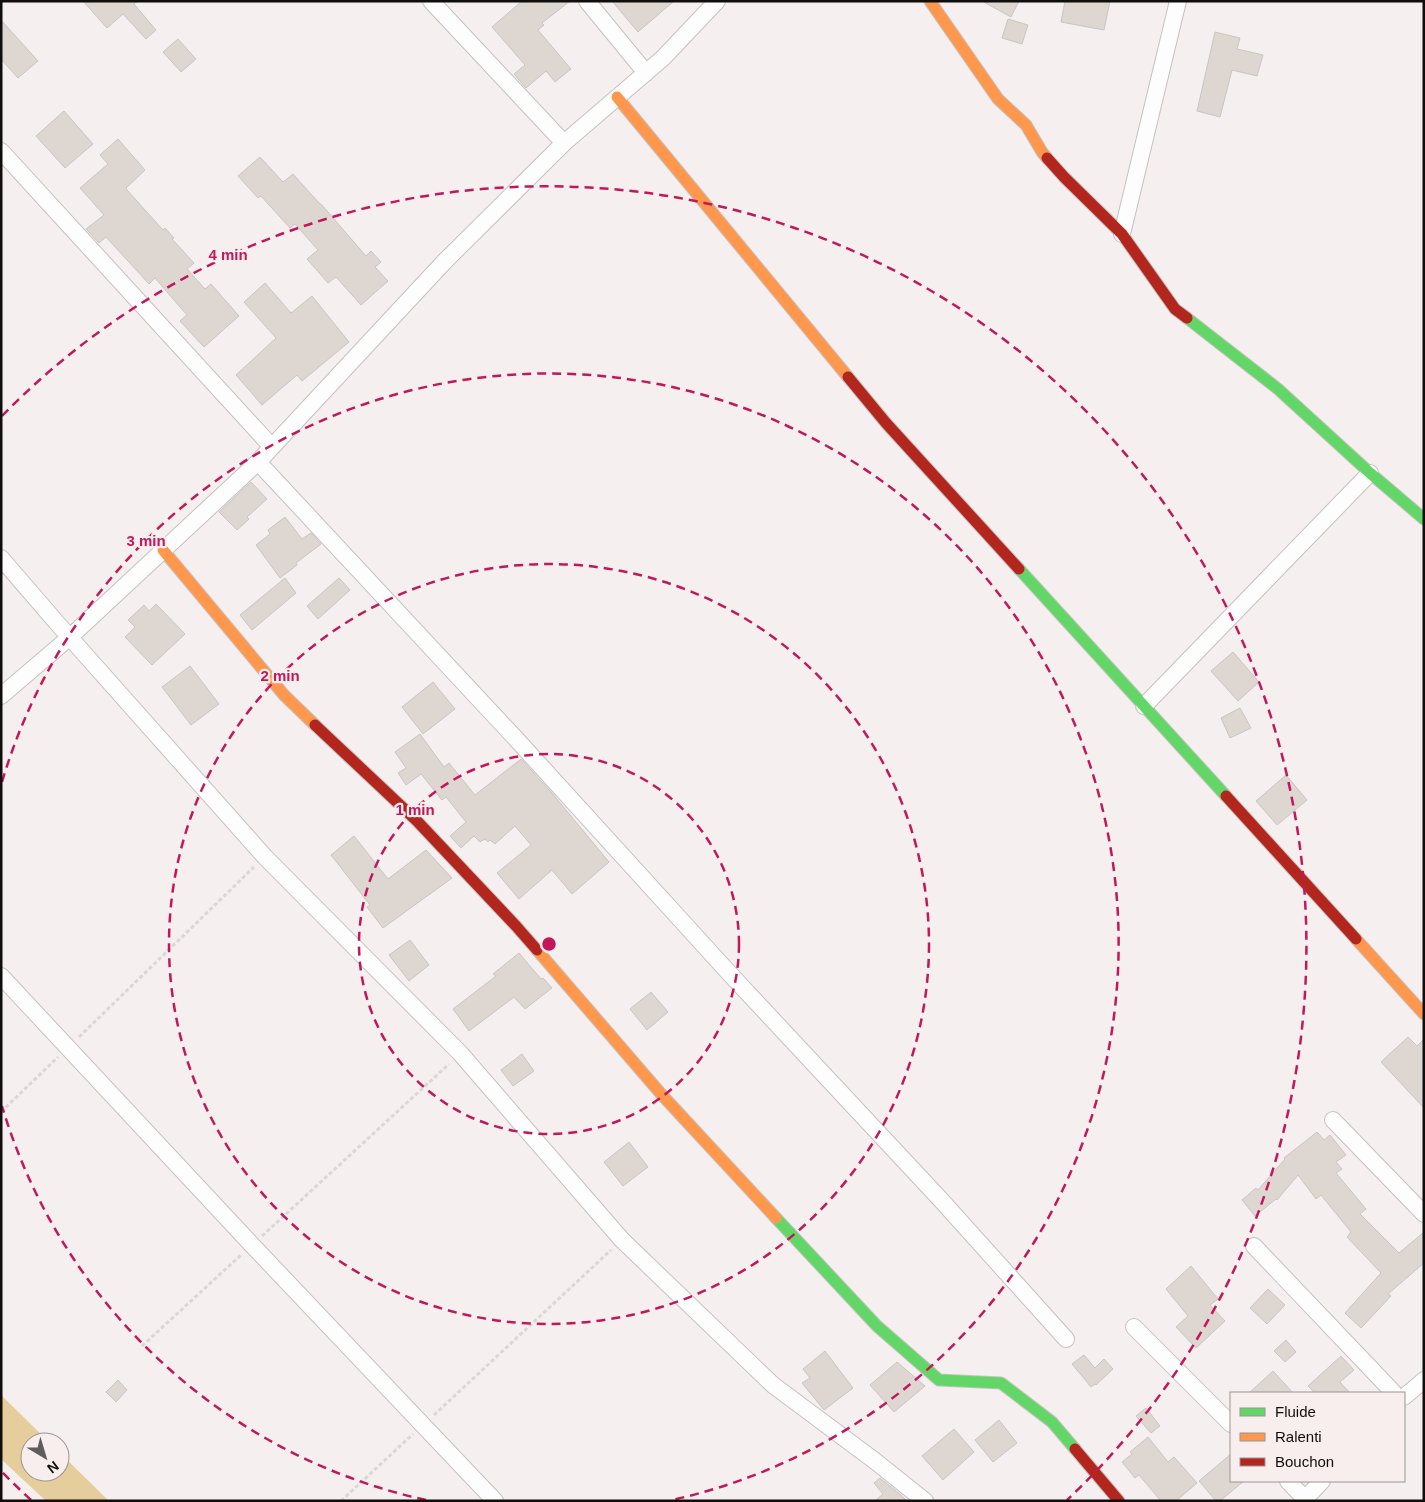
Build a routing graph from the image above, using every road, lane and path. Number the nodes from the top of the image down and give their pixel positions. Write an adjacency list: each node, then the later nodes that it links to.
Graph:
1 (431, 1): 8 (street)
2 (587, 1): 6 (street)
3 (717, 1): 6 (street)
4 (930, 1): 10 (street)
5 (1178, 1): 10 (street)
6 (646, 73): 7 (street)
7 (617, 97): 8 (street); 19 (street)
8 (564, 143): 11 (street)
9 (1, 152): 11 (street)
10 (1122, 234): 13 (street)
11 (272, 447): 12 (street)
12 (258, 462): 15 (street); 32 (street)
13 (1370, 473): 14 (street); 19 (street)
14 (1424, 519)
15 (163, 550): 17 (street); 45 (street)
16 (1, 558): 17 (street)
17 (70, 637): 18 (street); 20 (street)
18 (1, 696)
19 (1144, 706): 22 (street)
20 (265, 857): 23 (path); 24 (street)
21 (1, 976): 23 (street)
22 (1424, 1014)
23 (67, 1048): 25 (path); 29 (street)
24 (460, 1053): 28 (street); 29 (path)
25 (1, 1112)
26 (1333, 1120): 27 (street)
27 (1424, 1214)
28 (622, 1240): 38 (path); 44 (street)
29 (252, 1245): 33 (path); 38 (street)
30 (1254, 1246): 35 (street)
31 (1134, 1327): 37 (street)
32 (1066, 1339)
33 (142, 1346)
34 (1424, 1380): 36 (street)
35 (1393, 1392)
36 (1405, 1396)
37 (1230, 1423)
38 (423, 1425): 42 (path); 43 (street)
39 (1289, 1482): 41 (street)
40 (1321, 1482): 41 (street)
41 (1305, 1500)
42 (341, 1501)
43 (495, 1501)
44 (925, 1501)
45 (1119, 1501)

